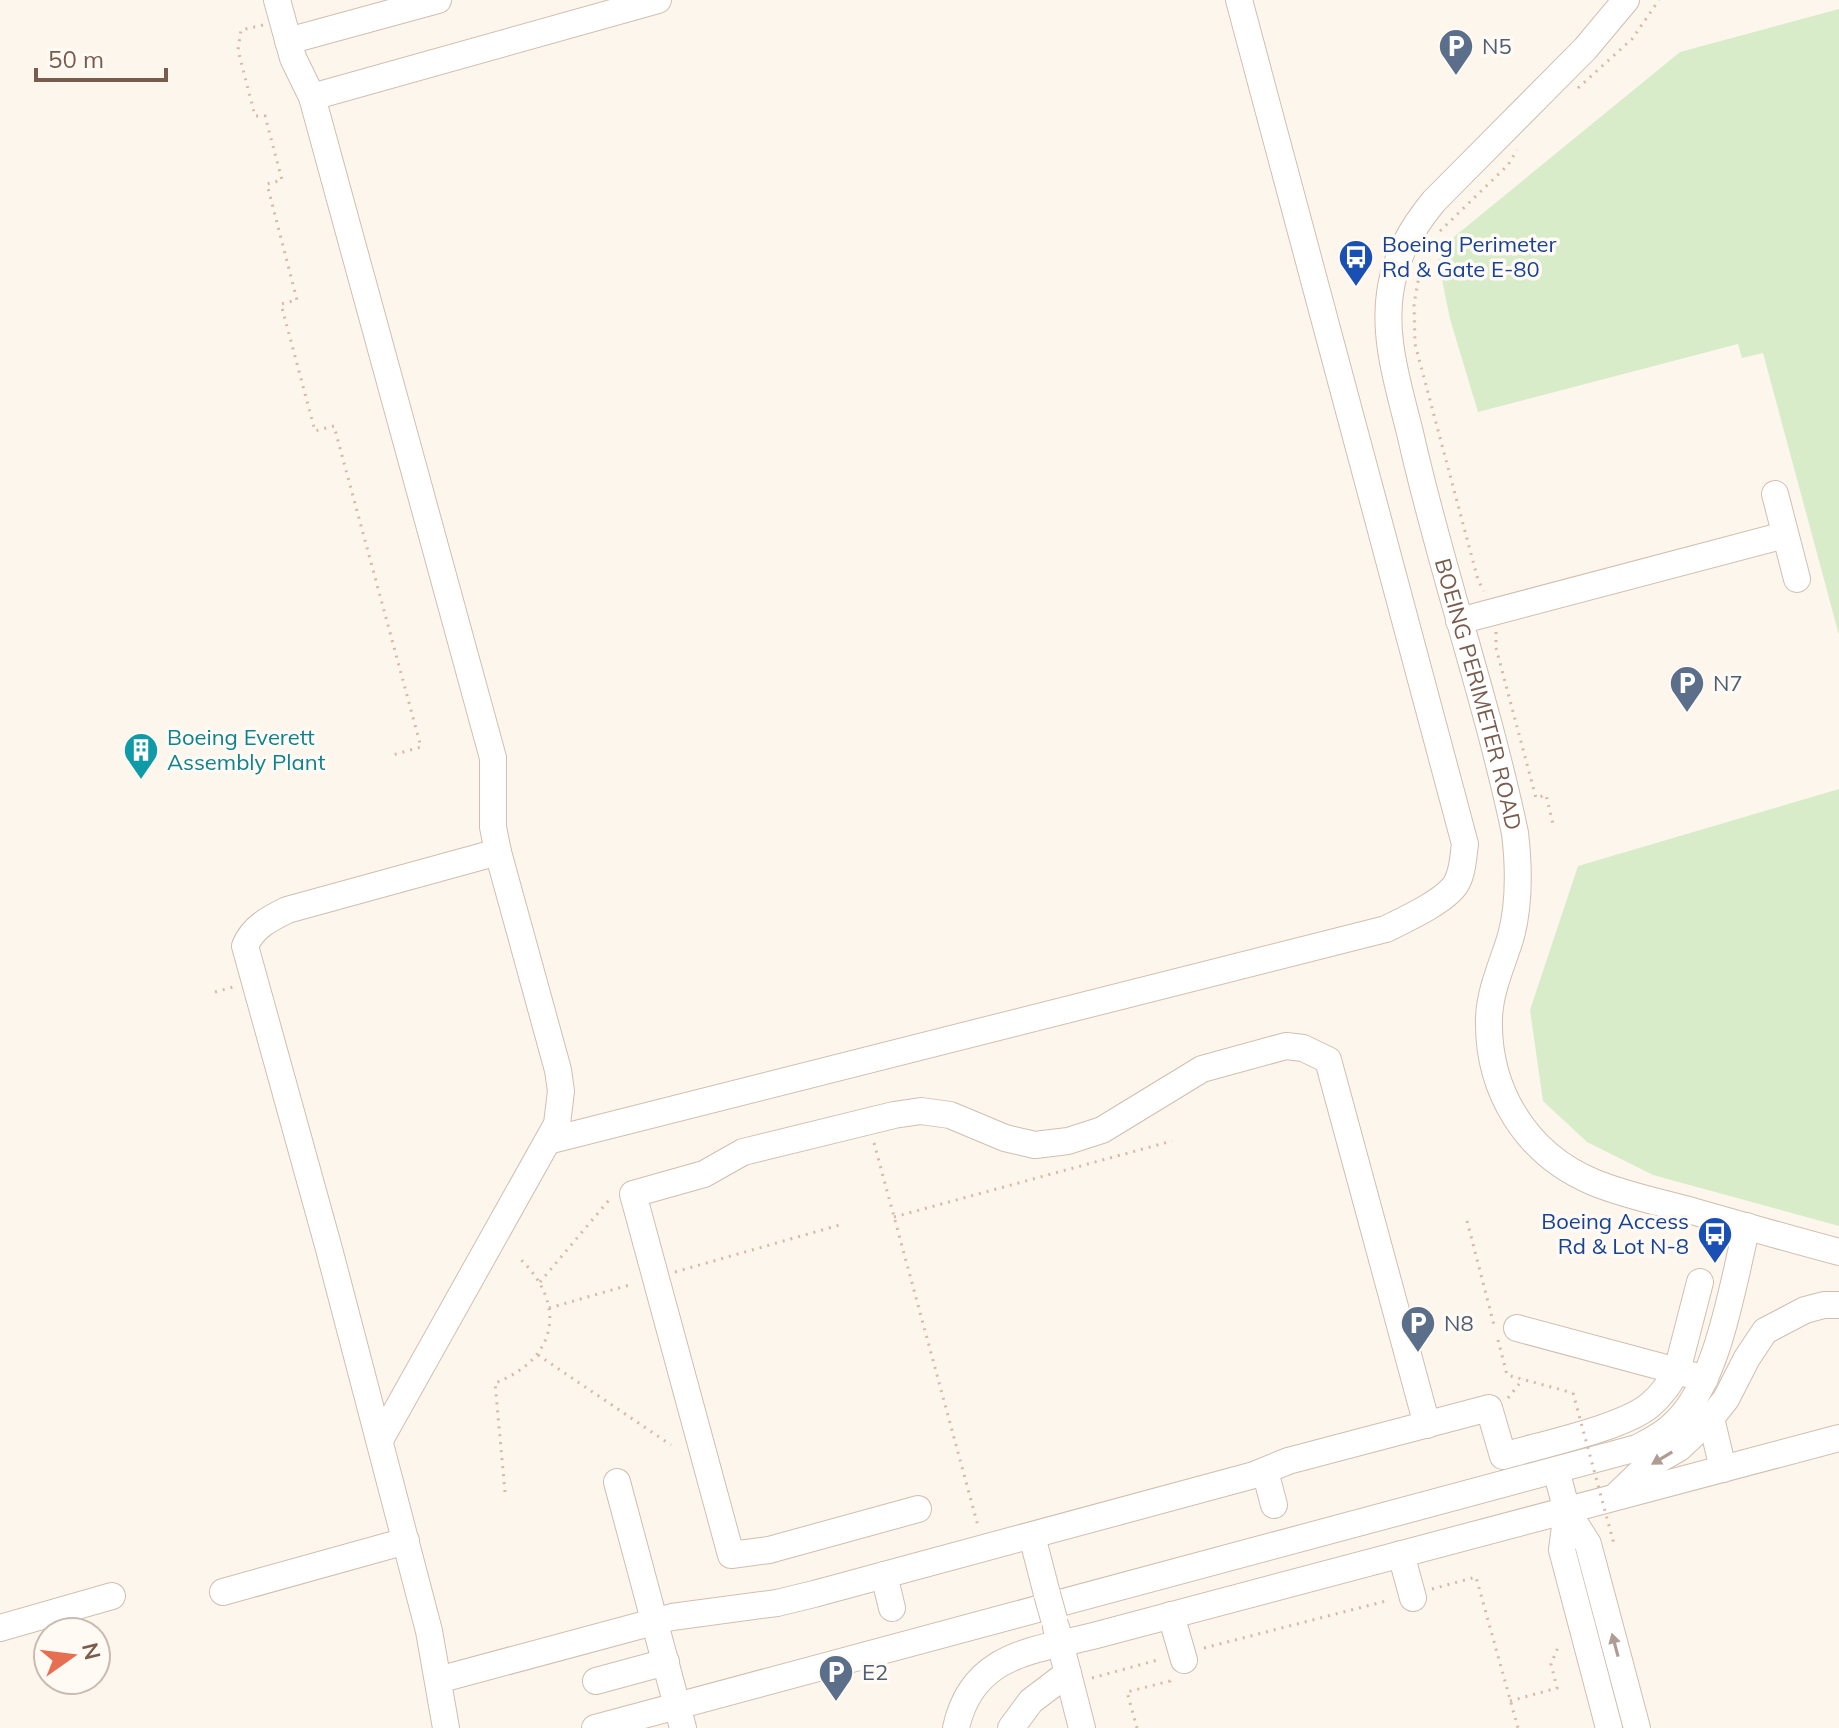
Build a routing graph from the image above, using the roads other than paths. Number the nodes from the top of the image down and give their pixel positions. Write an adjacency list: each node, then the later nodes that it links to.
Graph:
1 (658, 0): 6 (lane)
2 (1239, 0): 12 (lane)
3 (1626, 0): 10 (lane, BOEING PERIMETER ROAD)
4 (432, 1): 5 (lane)
5 (283, 20): 6 (lane)
6 (312, 97): 11 (lane)
7 (1775, 494): 8 (lane)
8 (1785, 535): 9 (lane); 10 (lane)
9 (1797, 579)
10 (1459, 621): 13 (lane, BOEING PERIMETER ROAD)
11 (498, 852): 12 (lane); 23 (lane)
12 (548, 1141): 23 (lane)
13 (1747, 1226): 14 (lane, BOEING PERIMETER ROAD); 19 (lane)
14 (1839, 1252)
15 (1700, 1282): 18 (lane)
16 (1839, 1305): 20 (lane)
17 (1517, 1328): 18 (lane)
18 (1677, 1371): 19 (lane); 21 (lane)
19 (1705, 1379): 25 (lane)
20 (1711, 1418): 24 (lane); 28 (lane, one-way to 28)
21 (1427, 1425): 26 (lane); 30 (lane)
22 (1839, 1438): 24 (lane)
23 (380, 1440): 33 (lane)
24 (1723, 1469): 28 (lane)
25 (1556, 1470): 31 (lane); 49 (lane)
26 (1265, 1471): 29 (lane); 32 (lane)
27 (617, 1482): 42 (lane)
28 (1614, 1498): 31 (lane)
29 (1274, 1505)
30 (918, 1509)
31 (1567, 1511): 34 (lane); 55 (lane); 56 (lane, one-way to 31)
32 (1032, 1536): 35 (lane); 41 (lane)
33 (406, 1541): 36 (lane); 47 (lane)
34 (1401, 1554): 37 (lane); 40 (lane)
35 (884, 1575): 39 (lane); 42 (lane)
36 (223, 1592)
37 (1415, 1594)
38 (112, 1596): 43 (lane)
39 (892, 1608)
40 (1171, 1615): 41 (lane); 44 (lane)
41 (1054, 1619): 46 (lane); 52 (lane)
42 (655, 1622): 45 (lane); 47 (lane)
43 (0, 1628)
44 (1177, 1660)
45 (666, 1662): 48 (lane); 49 (lane)
46 (1076, 1677): 53 (lane); 54 (lane)
47 (438, 1680): 50 (lane)
48 (596, 1681)
49 (680, 1717): 51 (lane)
50 (446, 1728)
51 (595, 1728)
52 (956, 1728)
53 (1011, 1728)
54 (1082, 1728)
55 (1609, 1728)
56 (1637, 1728)

